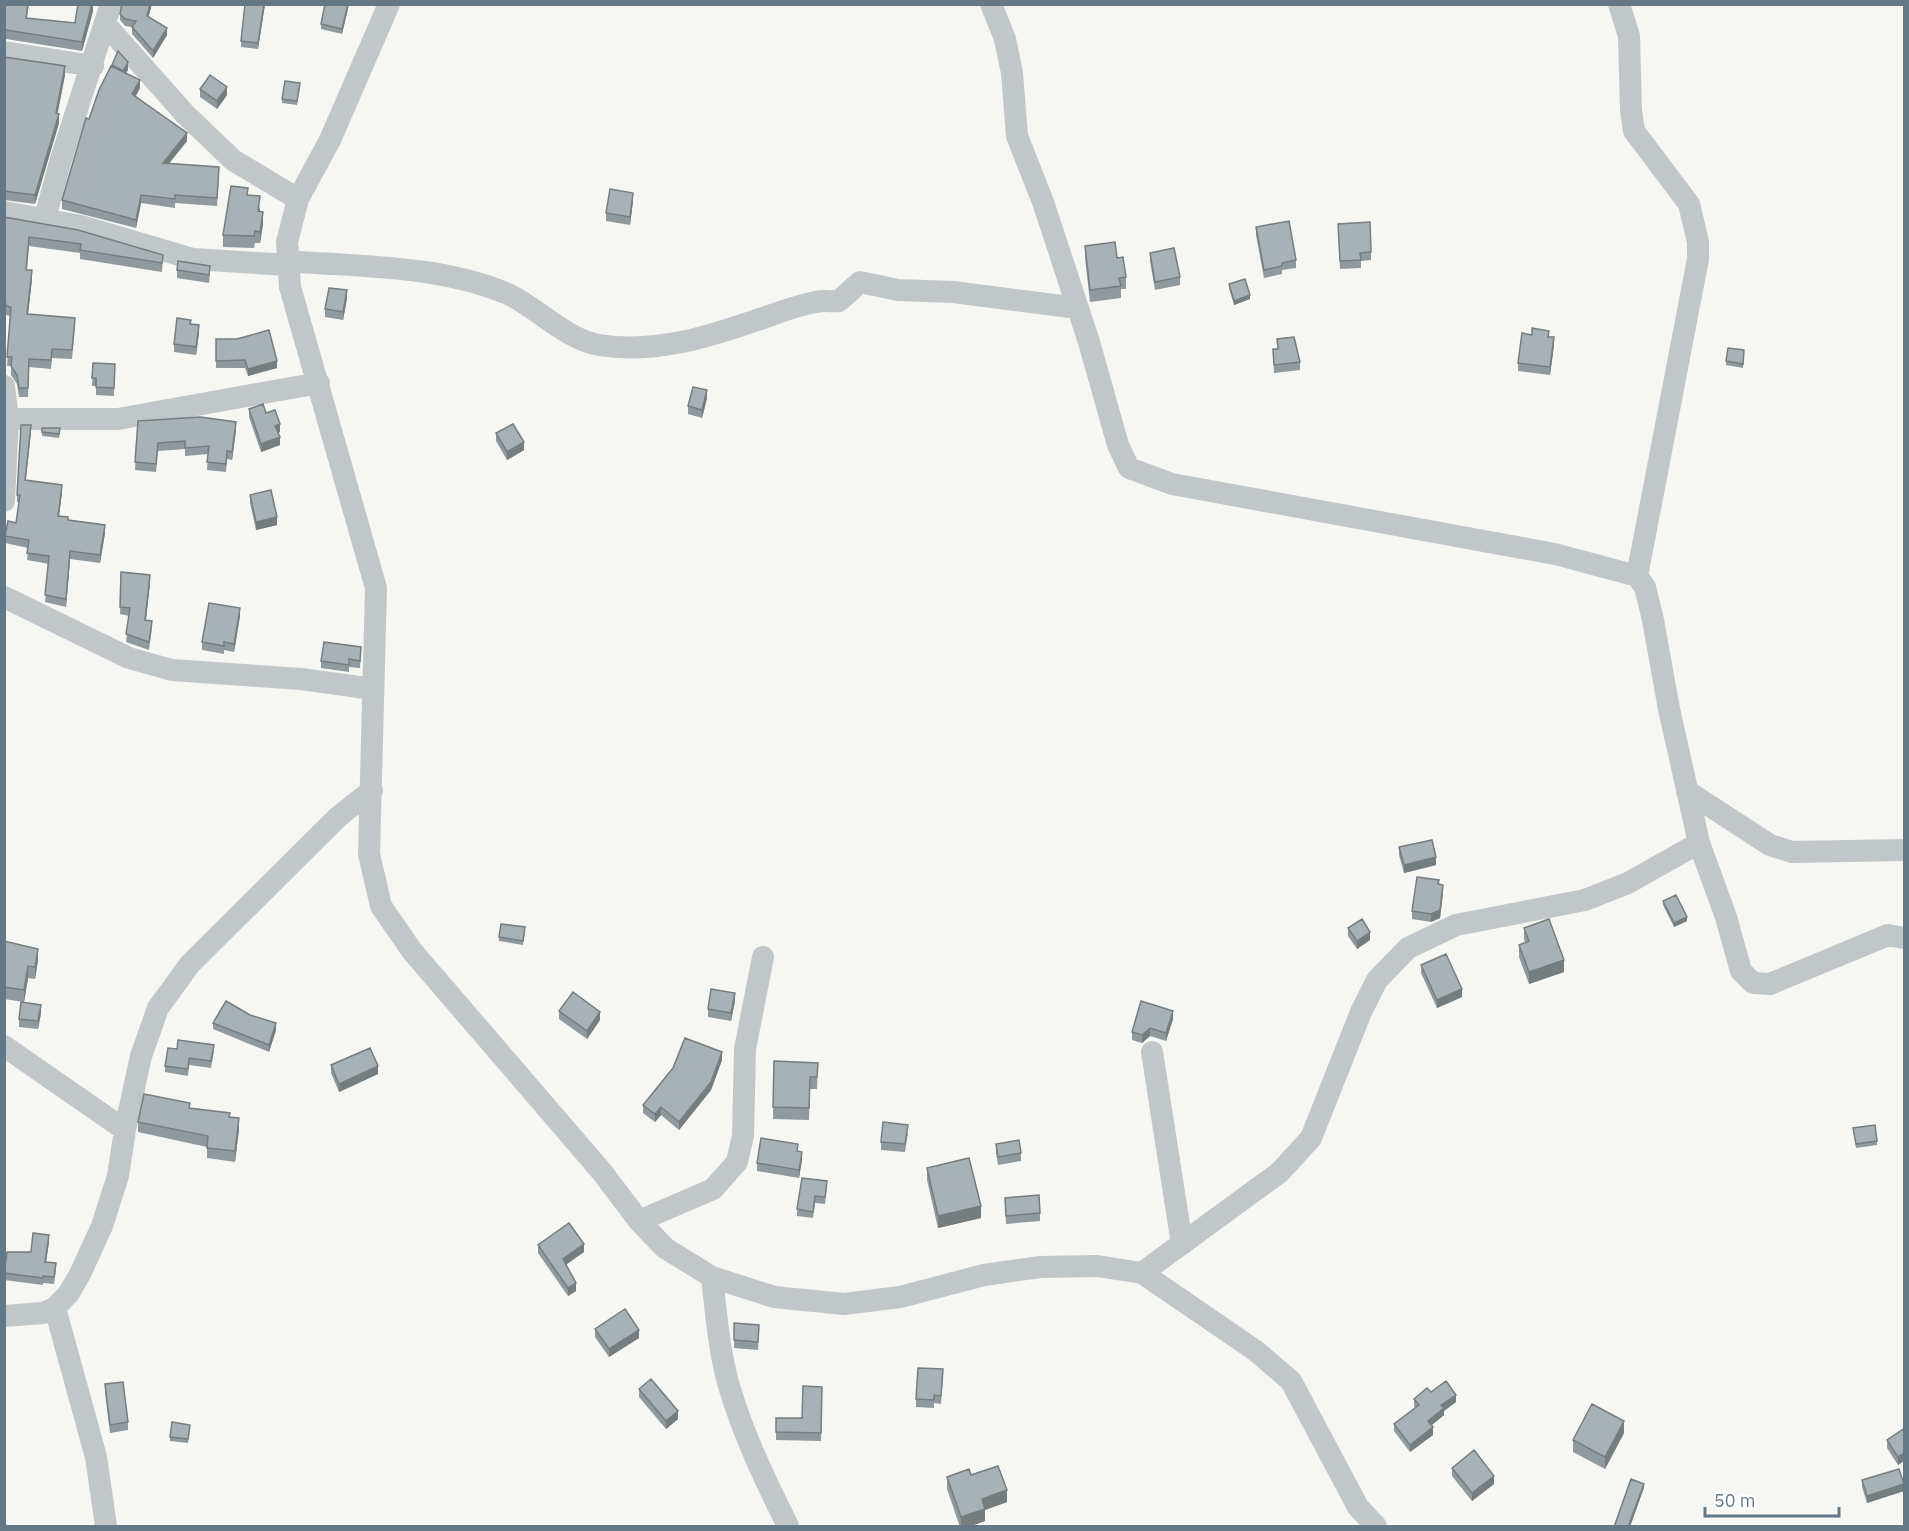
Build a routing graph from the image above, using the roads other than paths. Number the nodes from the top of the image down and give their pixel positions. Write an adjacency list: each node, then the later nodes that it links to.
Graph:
1 (389, 4): 7 (street)
2 (991, 4): 11 (street)
3 (1619, 4): 16 (street)
4 (109, 15): 6 (street); 7 (street)
5 (4, 52): 6 (street)
6 (93, 66): 9 (street)
7 (298, 199): 10 (street)
8 (4, 212): 9 (street)
9 (45, 218): 10 (street)
10 (287, 263): 11 (street); 12 (street)
11 (1078, 308): 16 (street)
12 (319, 383): 14 (street); 18 (street)
13 (4, 386): 14 (street)
14 (8, 419): 15 (street)
15 (4, 501)
16 (1637, 576): 20 (street)
17 (4, 597): 18 (street)
18 (373, 689): 19 (street)
19 (372, 790): 27 (street); 28 (street)
20 (1686, 791): 21 (street); 22 (street)
21 (1699, 843): 23 (street); 29 (street)
22 (1905, 850)
23 (1905, 938)
24 (763, 957): 28 (street)
25 (4, 1046): 27 (street)
26 (1152, 1052): 29 (street)
27 (125, 1130): 32 (street)
28 (639, 1221): 31 (street)
29 (1182, 1244): 30 (street)
30 (1142, 1273): 31 (street); 36 (street)
31 (712, 1277): 35 (street)
32 (55, 1308): 33 (street); 34 (street)
33 (4, 1316)
34 (106, 1527)
35 (788, 1527)
36 (1376, 1527)

